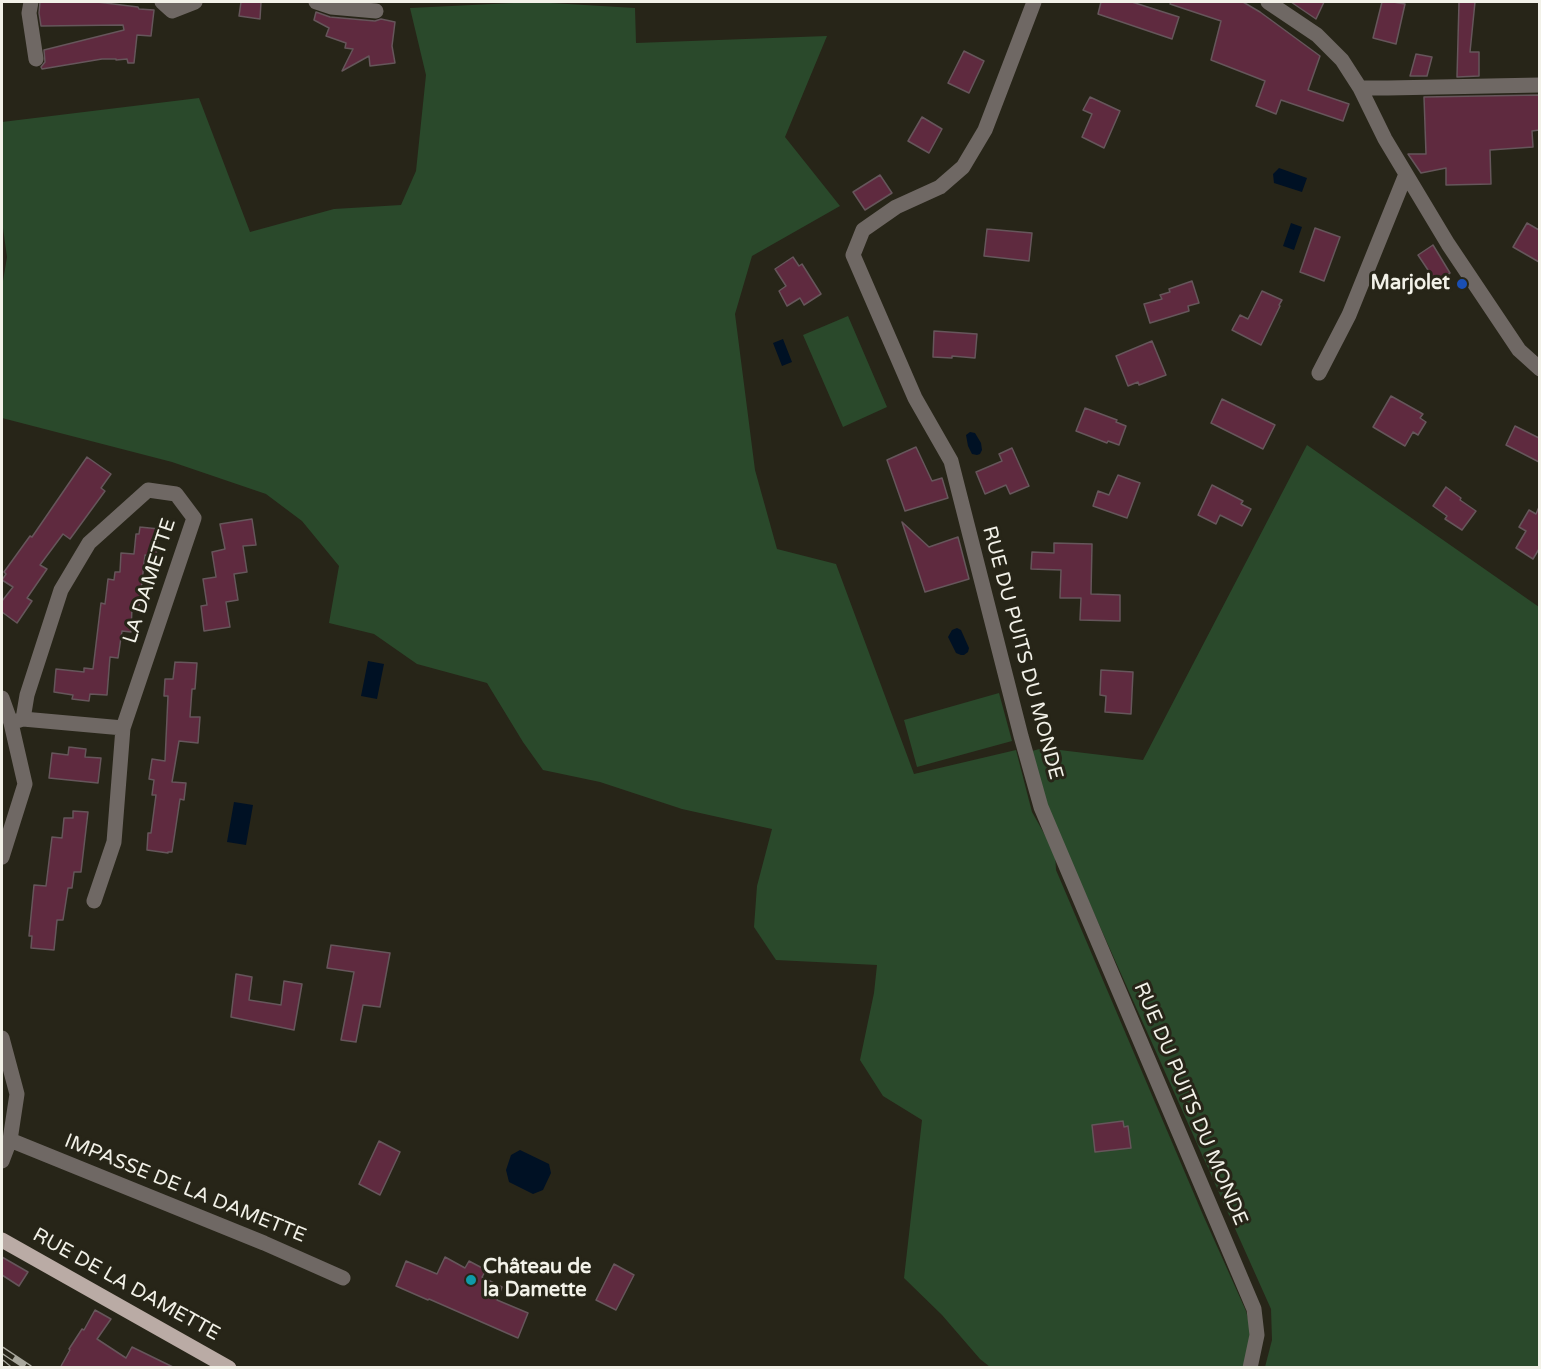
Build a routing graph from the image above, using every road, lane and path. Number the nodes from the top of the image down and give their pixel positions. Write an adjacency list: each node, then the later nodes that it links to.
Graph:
1 (31, 2): 8 (street)
2 (162, 2): 3 (street)
3 (195, 2)
4 (316, 2): 7 (street)
5 (1034, 2): 25 (street, RUE DU PUITS DU MONDE)
6 (1268, 2): 10 (street)
7 (376, 11)
8 (36, 59)
9 (1539, 85): 10 (street)
10 (1360, 88): 11 (street)
11 (1406, 174): 12 (street); 13 (street)
12 (1539, 369)
13 (1319, 373)
14 (2, 698): 15 (street)
15 (17, 721): 16 (street); 16 (street, LA DAMETTE); 17 (street)
16 (123, 728): 18 (street, LA DAMETTE)
17 (2, 857)
18 (94, 901)
19 (2, 1038): 20 (street)
20 (10, 1140): 21 (street); 23 (street, IMPASSE DE LA DAMETTE)
21 (2, 1161)
22 (2, 1240): 24 (main road, RUE DE LA DAMETTE)
23 (343, 1278)
24 (229, 1368)
25 (1250, 1368)

